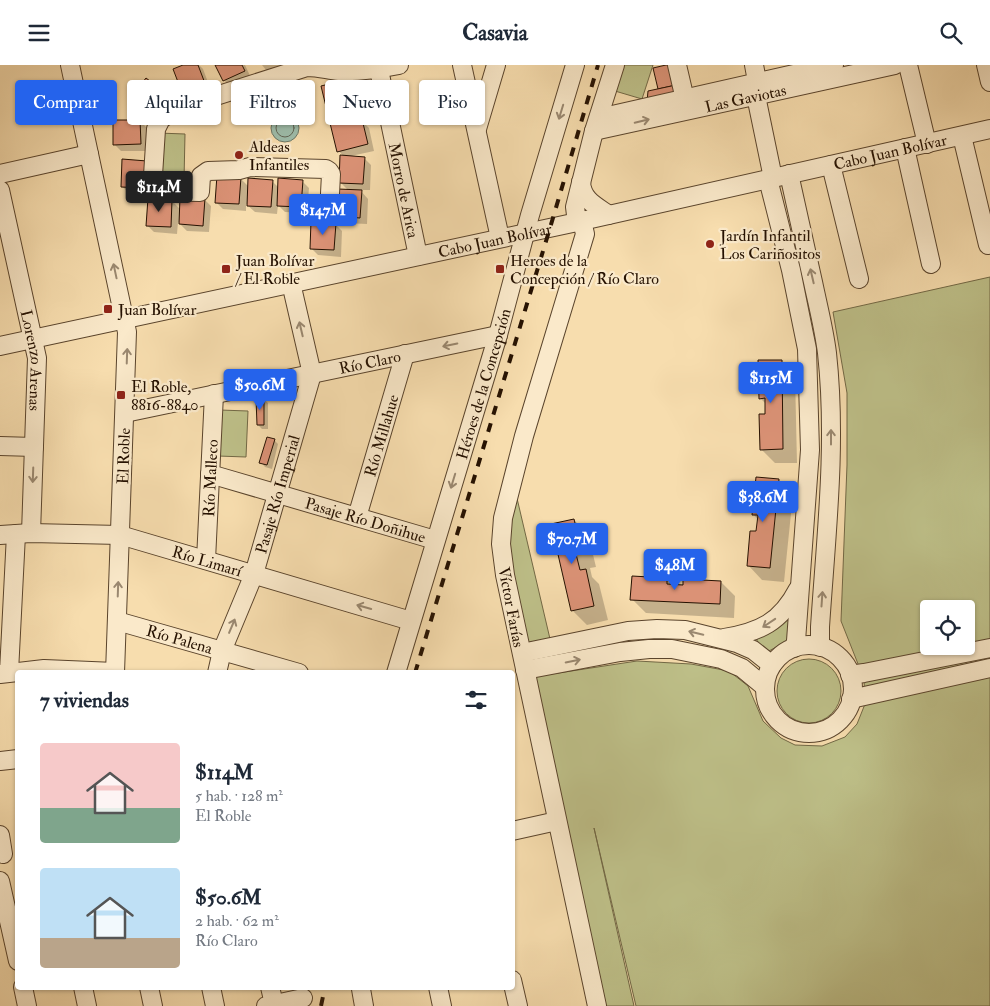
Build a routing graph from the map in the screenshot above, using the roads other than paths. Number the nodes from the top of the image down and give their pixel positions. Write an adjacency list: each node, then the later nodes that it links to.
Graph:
1 (70, 65): 22 (street, El Roble)
2 (399, 65): 11 (street)
3 (462, 65): 18 (street)
4 (496, 65): 18 (street)
5 (574, 65): 31 (street, Héroes de la Concepción, one-way to 31)
6 (615, 65): 16 (street)
7 (677, 65): 15 (street)
8 (895, 65): 12 (street, Las Gaviotas)
9 (908, 65): 20 (street)
10 (986, 65): 14 (street)
11 (378, 67): 28 (street); 35 (street, Morro de Arica)
12 (829, 69): 13 (street, Las Gaviotas)
13 (755, 81): 15 (street, Las Gaviotas); 25 (street)
14 (990, 82)
15 (686, 104): 16 (street, Las Gaviotas)
16 (597, 124): 26 (street)
17 (990, 129): 19 (street, Cabo Juan Bolívar)
18 (476, 131): 32 (street)
19 (962, 136): 20 (street, Cabo Juan Bolívar); 33 (street)
20 (927, 143): 21 (street, Cabo Juan Bolívar)
21 (905, 149): 23 (street, Cabo Juan Bolívar); 36 (street)
22 (89, 154): 24 (street); 39 (street, El Roble, one-way to 22)
23 (831, 165): 25 (street, Cabo Juan Bolívar); 37 (street)
24 (0, 173)
25 (777, 177): 29 (street, Cabo Juan Bolívar); 57 (street); 62 (street, one-way to 25)
26 (581, 182): 29 (street); 30 (street)
27 (0, 190): 34 (street, Lorenzo Arenas)
28 (329, 213)
29 (609, 215): 30 (street, Cabo Juan Bolívar)
30 (579, 218): 31 (street, Cabo Juan Bolívar); 66 (street, Víctor Farías)
31 (526, 233): 32 (street, Cabo Juan Bolívar); 40 (street, Héroes de la Concepción)
32 (500, 239): 35 (street, Cabo Juan Bolívar)
33 (988, 245)
34 (6, 251): 41 (street, Lorenzo Arenas)
35 (418, 256): 38 (street, Cabo Juan Bolívar)
36 (931, 264)
37 (859, 279)
38 (291, 283): 39 (street, Cabo Juan Bolívar); 44 (street, Pasaje Río Imperial, one-way to 38)
39 (125, 319): 41 (street, Cabo Juan Bolívar); 46 (street, El Roble, one-way to 39)
40 (498, 335): 43 (street, Río Claro, one-way to 43); 54 (street, Héroes de la Concepción, one-way to 54)
41 (33, 339): 42 (street, Cabo Juan Bolívar); 48 (street, Lorenzo Arenas)
42 (0, 346)
43 (405, 354): 44 (street, Río Claro); 51 (street, Río Millahue)
44 (312, 374): 45 (street, Río Claro); 50 (street, Pasaje Río Imperial)
45 (214, 394): 46 (street, Río Claro); 49 (street, Río Malleco)
46 (125, 413): 53 (street, El Roble)
47 (0, 446): 48 (street)
48 (34, 447): 52 (street, Lorenzo Arenas, one-way to 52)
49 (210, 474): 50 (street, Pasaje Río Doñihue); 55 (street, Río Malleco)
50 (277, 493): 51 (street, Pasaje Río Doñihue); 56 (street, Pasaje Río Imperial)
51 (357, 517): 54 (street, Pasaje Río Doñihue)
52 (16, 534): 53 (street, Río Limarí); 77 (street, Lorenzo Arenas)
53 (120, 535): 55 (street, Río Limarí); 58 (street, El Roble, one-way to 53)
54 (435, 540): 59 (street, Héroes de la Concepción)
55 (206, 560): 56 (street, Río Limarí)
56 (254, 574): 59 (street, Río Limarí, one-way to 56); 65 (street, Pasaje Río Imperial, one-way to 56)
57 (800, 586): 61 (street, one-way to 61); 63 (street)
58 (117, 621): 65 (street, Río Palena); 72 (street, El Roble)
59 (411, 621): 75 (street, Héroes de la Concepción)
60 (603, 636): 61 (street, one-way to 60); 66 (street); 67 (street)
61 (721, 639): 68 (street)
62 (820, 647): 63 (street); 78 (street)
63 (794, 648): 68 (street)
64 (990, 648): 78 (street)
65 (222, 651): 73 (street, Pasaje Río Imperial); 74 (street, Río Palena)
66 (522, 653): 76 (street, Víctor Farías)
67 (606, 654): 76 (street, one-way to 67); 79 (street)
68 (772, 665): 79 (street)
69 (990, 668): 80 (street)
70 (34, 670): 71 (street)
71 (68, 670)
72 (115, 670)
73 (218, 670)
74 (288, 670)
75 (397, 670)
76 (525, 670): 83 (street, Víctor Farías)
77 (5, 673)
78 (850, 675): 80 (street)
79 (765, 687): 80 (street)
80 (851, 699)
81 (15, 759): 82 (street)
82 (0, 761)
83 (558, 821): 84 (street); 105 (street, Víctor Farías)
84 (515, 830)
85 (0, 835): 86 (street)
86 (7, 853)
87 (0, 881): 88 (street)
88 (15, 948)
89 (24, 990): 98 (street)
90 (83, 990): 99 (street)
91 (150, 990): 100 (street)
92 (212, 990): 101 (street)
93 (361, 990): 102 (street)
94 (439, 990): 103 (street)
95 (514, 990): 104 (street)
96 (304, 997): 97 (street)
97 (270, 999)
98 (28, 1006)
99 (87, 1006)
100 (153, 1006)
101 (215, 1006)
102 (364, 1006)
103 (442, 1006)
104 (518, 1006)
105 (597, 1006)

